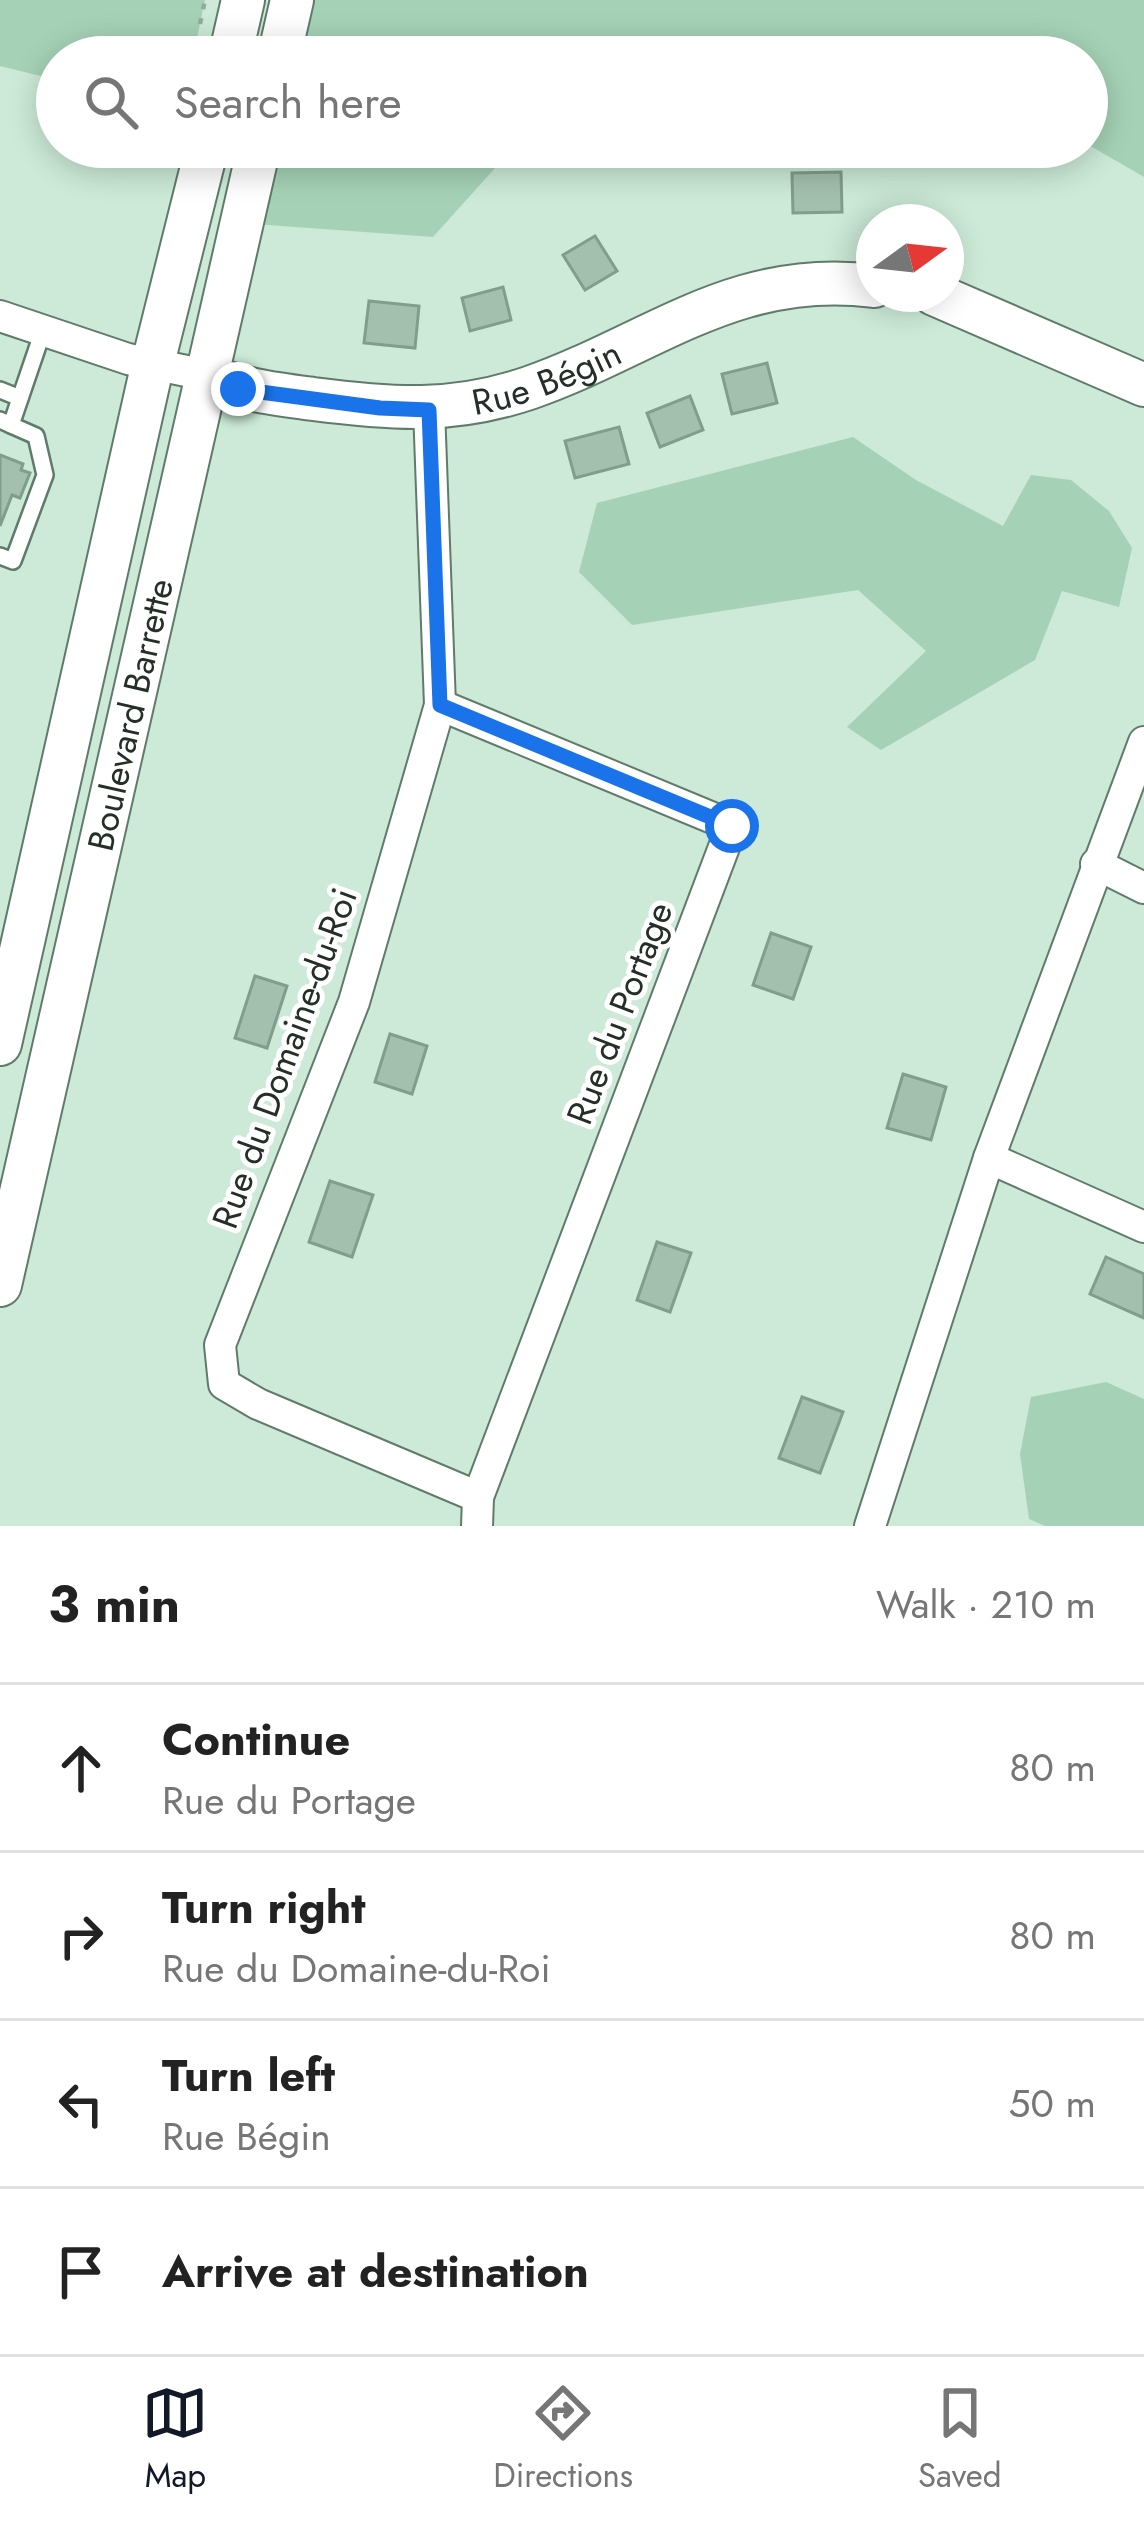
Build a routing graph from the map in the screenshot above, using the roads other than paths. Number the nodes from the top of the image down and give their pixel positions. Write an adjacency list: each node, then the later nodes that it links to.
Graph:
1 (243, 0): 3 (main road)
2 (292, 0): 4 (main road)
3 (235, 36)
4 (284, 36)
5 (202, 168): 11 (main road, Boulevard Barrette)
6 (254, 168): 12 (main road, Boulevard Barrette)
7 (856, 284): 16 (main road, Rue Bégin)
8 (964, 307): 13 (main road)
9 (0, 316): 10 (street)
10 (43, 331): 11 (street); 15 (lane)
11 (152, 367): 12 (street); 23 (main road, Boulevard Barrette)
12 (206, 375): 16 (main road, Rue Bégin); 26 (main road, Boulevard Barrette)
13 (1144, 385)
14 (0, 390): 15 (lane)
15 (20, 398): 17 (lane)
16 (429, 410): 19 (street, Rue du Domaine-du-Roi)
17 (6, 423): 18 (lane)
18 (0, 556)
19 (440, 705): 27 (street, Rue du Domaine-du-Roi); 27 (street, Rue du Portage)
20 (1144, 742): 21 (street)
21 (1096, 864): 22 (street); 24 (street)
22 (1144, 888)
23 (0, 1044)
24 (988, 1158): 25 (street); 28 (street)
25 (1144, 1227)
26 (0, 1285)
27 (478, 1512)
28 (870, 1526)

